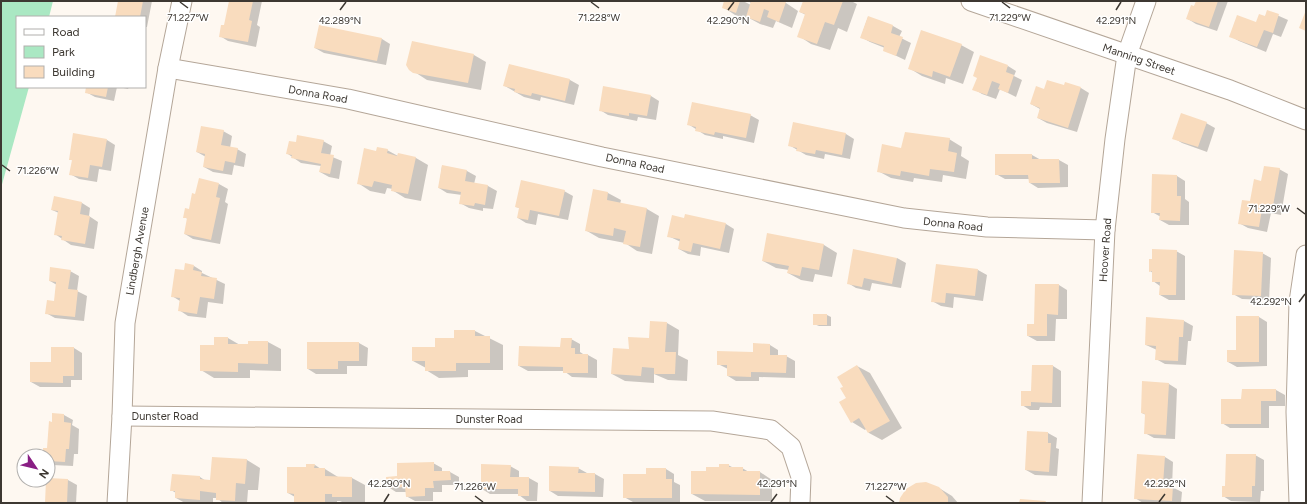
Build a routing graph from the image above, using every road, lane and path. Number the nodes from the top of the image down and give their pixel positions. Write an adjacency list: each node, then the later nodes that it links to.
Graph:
1 (182, 1): 5 (street, Lindbergh Avenue)
2 (971, 1): 4 (street, Manning Street)
3 (1146, 1): 4 (street, Hoover Road)
4 (1127, 55): 6 (street, Manning Street); 7 (street, Hoover Road)
5 (168, 68): 7 (street, Donna Road); 9 (street, Lindbergh Avenue)
6 (1306, 120)
7 (1106, 230): 12 (street, Hoover Road)
8 (1306, 255): 13 (street)
9 (122, 416): 10 (street, Lindbergh Avenue); 11 (street, Dunster Road)
10 (117, 503)
11 (800, 503)
12 (1092, 503)
13 (1299, 503)

